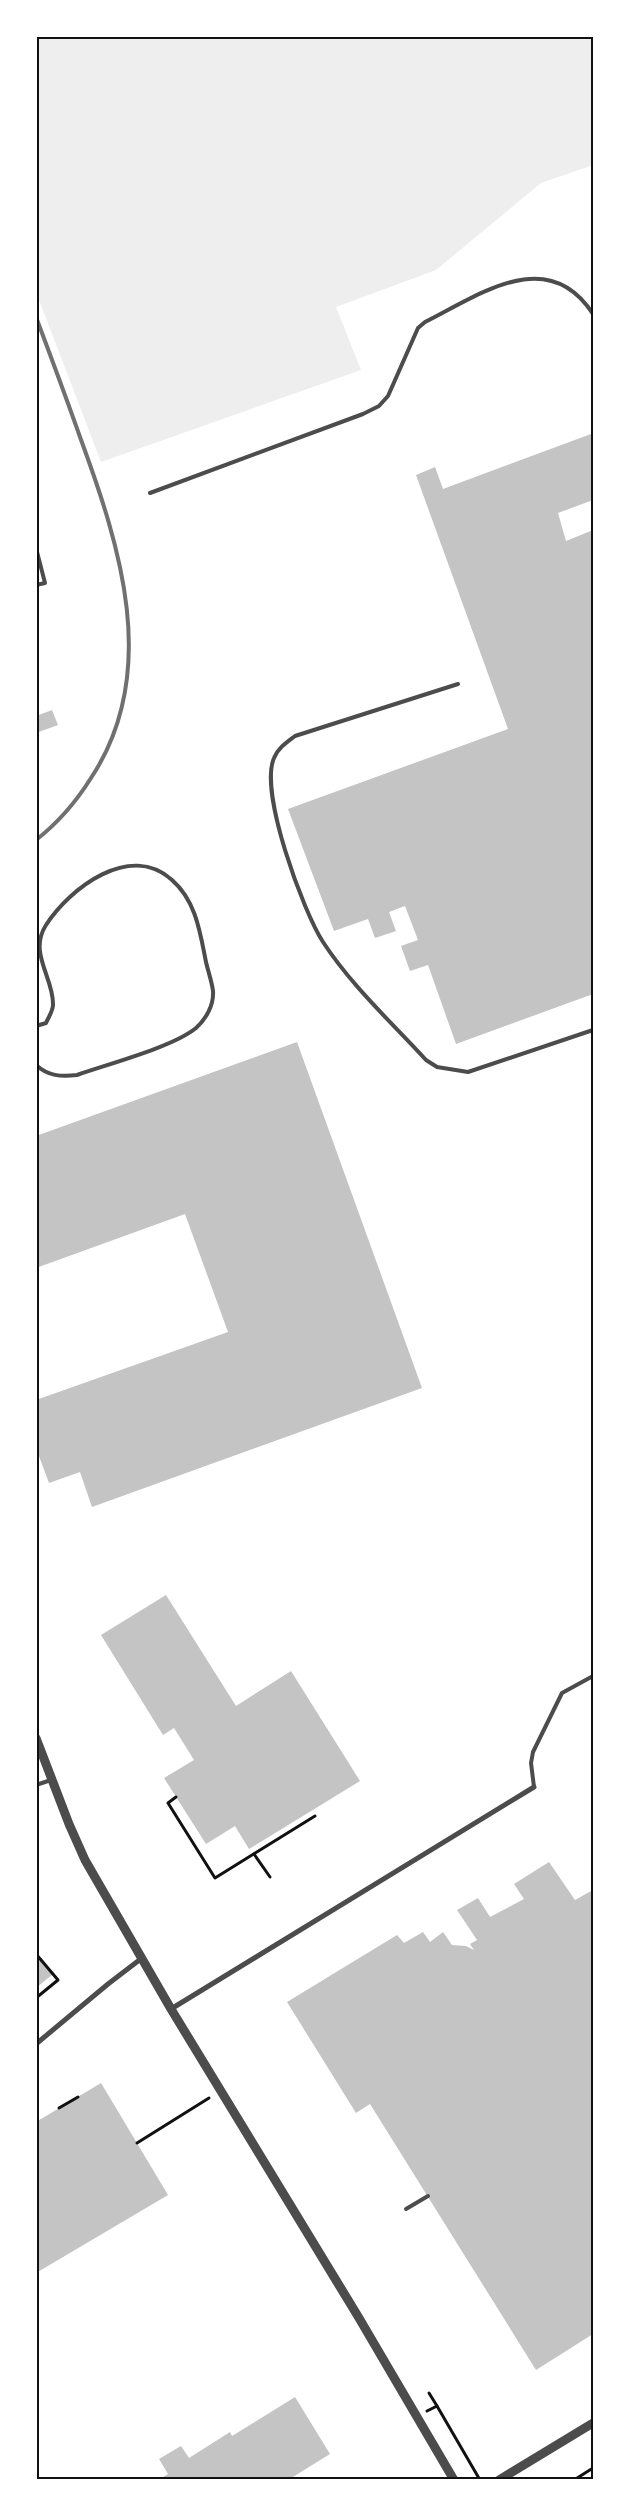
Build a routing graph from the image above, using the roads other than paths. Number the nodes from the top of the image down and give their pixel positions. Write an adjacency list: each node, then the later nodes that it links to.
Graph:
1 (593, 314): 2 (lane)
2 (150, 492)
3 (36, 548): 4 (lane)
4 (36, 585)
5 (458, 684): 8 (lane)
6 (38, 939): 7 (lane); 9 (lane)
7 (36, 1026)
8 (593, 1030)
9 (36, 1065)
10 (593, 1676): 14 (lane)
11 (36, 1738): 12 (street)
12 (52, 1779): 13 (lane); 15 (street)
13 (36, 1785)
14 (534, 1787): 16 (street)
15 (142, 1958): 16 (street); 17 (street)
16 (171, 2009): 21 (street)
17 (36, 2044)
18 (428, 2196): 19 (lane)
19 (406, 2209)
20 (593, 2423): 22 (street)
21 (454, 2480)
22 (499, 2480)

